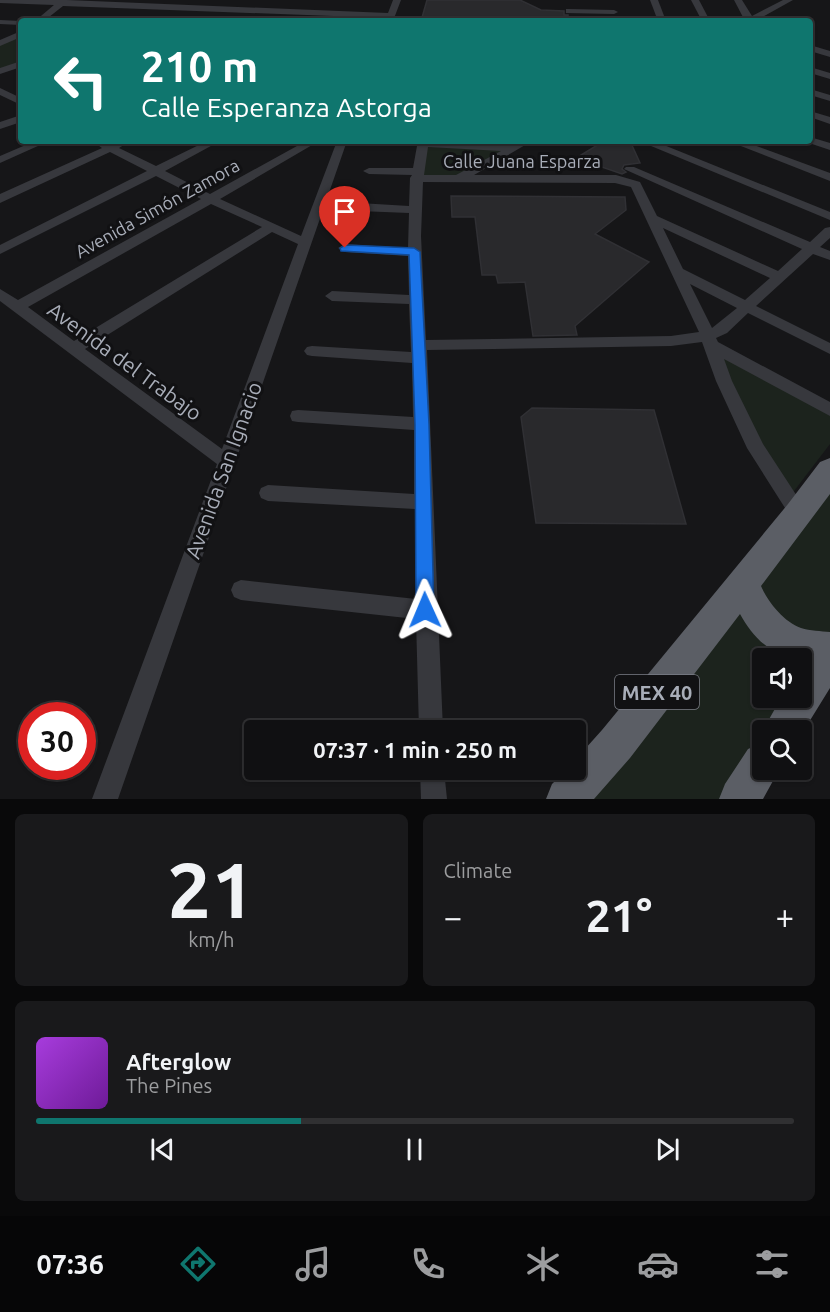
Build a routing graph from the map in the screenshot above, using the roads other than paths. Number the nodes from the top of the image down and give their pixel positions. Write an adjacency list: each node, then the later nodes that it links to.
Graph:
1 (182, 0): 11 (street)
2 (397, 0): 16 (street)
3 (568, 0): 12 (street)
4 (610, 0): 13 (street)
5 (654, 0): 18 (street)
6 (695, 0): 19 (street)
7 (738, 0): 20 (street)
8 (789, 0): 21 (street)
9 (0, 1): 10 (street)
10 (62, 2): 11 (street); 14 (street)
11 (172, 11): 15 (street)
12 (569, 11): 13 (street); 17 (street)
13 (615, 17)
14 (43, 18)
15 (343, 18)
16 (390, 18)
17 (570, 18)
18 (661, 18)
19 (704, 18)
20 (748, 18)
21 (756, 18)
22 (0, 22): 23 (street)
23 (18, 23)
24 (18, 35): 25 (street)
25 (0, 44)
26 (813, 49): 27 (street)
27 (830, 54)
28 (18, 65): 29 (street)
29 (0, 71)
30 (813, 71): 31 (street)
31 (830, 76)
32 (18, 89): 34 (street)
33 (813, 93): 35 (street)
34 (2, 94): 36 (street)
35 (830, 98)
36 (18, 101)
37 (813, 115): 39 (street)
38 (18, 119): 40 (street)
39 (830, 121)
40 (0, 126)
41 (813, 141): 53 (street)
42 (37, 144): 56 (street)
43 (103, 144): 54 (street)
44 (119, 144): 54 (street)
45 (209, 144): 57 (street)
46 (309, 144): 64 (street, Avenida Simón Zamora)
47 (341, 144): 71 (street, Avenida San Ignacio)
48 (423, 144): 59 (street)
49 (441, 144): 55 (street)
50 (521, 144): 55 (street)
51 (651, 144): 67 (street)
52 (741, 144): 61 (street)
53 (830, 147)
54 (111, 148): 57 (street); 63 (street)
55 (514, 148): 62 (street)
56 (0, 160)
57 (156, 170): 64 (street); 74 (street)
58 (369, 171): 59 (street, Calle Juana Esparza)
59 (416, 175): 62 (street, Calle Juana Esparza); 66 (street)
60 (629, 175): 62 (street, Calle Juana Esparza); 68 (street); 73 (street, Calle Juana Esparza)
61 (830, 177)
62 (456, 180)
63 (0, 199)
64 (211, 199): 69 (street); 82 (street, Avenida Simón Zamora)
65 (359, 207): 66 (street)
66 (415, 210): 75 (street)
67 (830, 216)
68 (654, 219): 77 (street); 78 (street)
69 (271, 227): 71 (street); 85 (street)
70 (830, 231): 73 (street)
71 (305, 242): 92 (street, Avenida San Ignacio)
72 (345, 248): 75 (street)
73 (812, 248): 76 (street, Calle Juana Esparza); 78 (street)
74 (0, 250)
75 (414, 252): 81 (street)
76 (830, 256)
77 (678, 272): 83 (street); 84 (street)
78 (779, 277): 83 (street)
79 (0, 294): 82 (street, Avenida del Trabajo)
80 (333, 296): 81 (street)
81 (417, 300): 88 (street)
82 (17, 307): 85 (street, Avenida del Trabajo)
83 (746, 307): 84 (street); 86 (street)
84 (710, 341): 88 (street); 89 (street); 96 (street)
85 (73, 349): 92 (street, Avenida del Trabajo)
86 (830, 349)
87 (312, 351): 88 (street)
88 (420, 351): 91 (street)
89 (830, 410)
90 (298, 416): 91 (street)
91 (422, 424): 95 (street)
92 (226, 461): 105 (street, Avenida San Ignacio)
93 (830, 470): 96 (highway, MEX 40)
94 (268, 493): 95 (street)
95 (424, 502): 99 (street)
96 (799, 513): 97 (highway, MEX 40)
97 (743, 581): 100 (highway); 107 (highway, MEX 40)
98 (241, 590): 99 (street)
99 (425, 610): 101 (street)
100 (830, 652): 102 (highway)
101 (430, 720)
102 (788, 720)
103 (752, 779): 108 (highway)
104 (433, 780): 106 (street)
105 (105, 799)
106 (434, 799)
107 (567, 799)
108 (740, 799)

